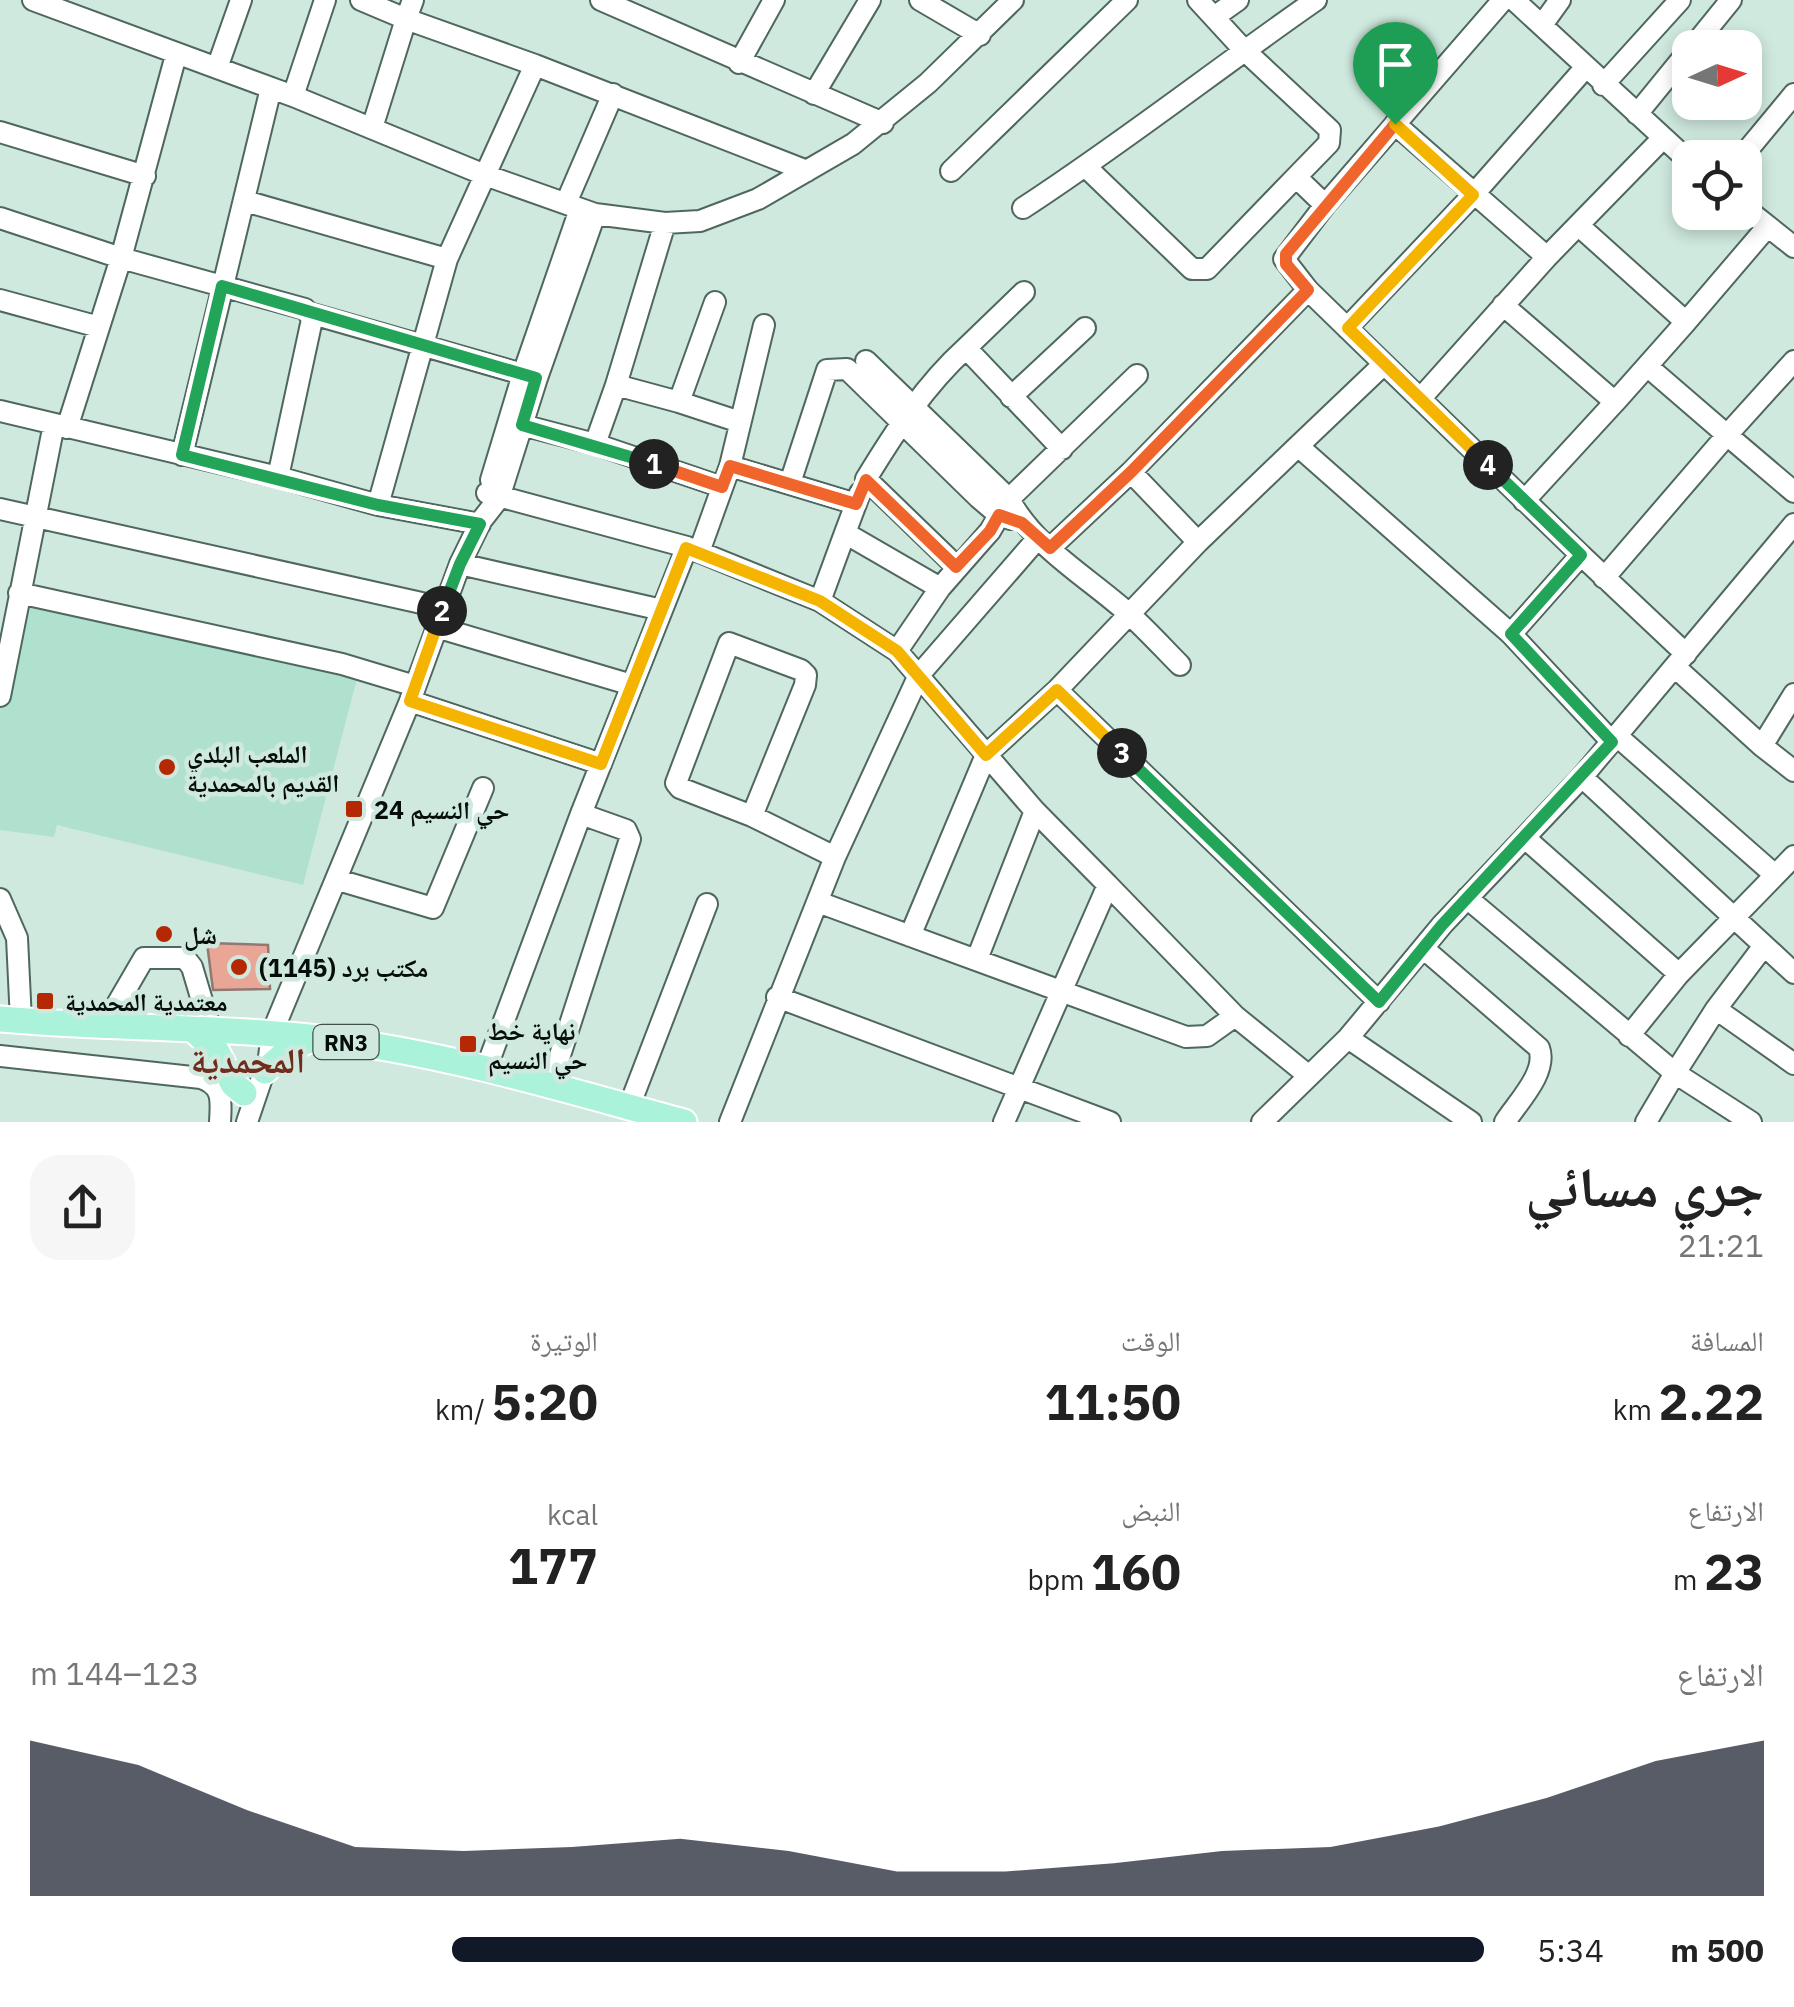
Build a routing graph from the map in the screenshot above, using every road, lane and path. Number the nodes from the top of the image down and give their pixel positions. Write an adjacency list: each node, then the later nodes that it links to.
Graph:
1 (34, 0): 22 (street)
2 (98, 0): 22 (street)
3 (240, 0): 31 (street)
4 (325, 0): 39 (street)
5 (361, 0): 21 (street)
6 (601, 0): 20 (street)
7 (774, 0): 29 (street)
8 (870, 0): 37 (street)
9 (920, 0): 26 (street)
10 (1013, 0): 26 (street)
11 (1127, 0): 50 (street)
12 (1198, 0): 23 (street)
13 (1238, 0): 23 (street)
14 (1316, 0): 27 (street)
15 (1503, 0): 42 (street)
16 (1514, 0): 24 (street)
17 (1560, 0): 24 (street)
18 (1680, 0): 34 (street)
19 (1731, 0): 25 (street)
20 (632, 5): 29 (street)
21 (410, 10): 30 (street); 43 (street)
22 (79, 17): 28 (street)
23 (1214, 17): 27 (street)
24 (1542, 26): 32 (street)
25 (1706, 30)
26 (980, 35): 41 (street)
27 (1243, 50): 48 (street); 53 (street)
28 (176, 55): 31 (street); 52 (street)
29 (740, 63): 37 (street)
30 (534, 65): 36 (street); 51 (street)
31 (217, 68): 35 (street)
32 (1585, 68): 34 (street); 54 (street)
33 (1672, 71): 40 (street)
34 (1604, 85): 40 (street)
35 (271, 88): 39 (street); 55 (street)
36 (613, 94): 49 (street); 58 (street)
37 (814, 94): 41 (street)
38 (1794, 94): 46 (street)
39 (293, 96): 43 (street)
40 (1637, 114): 45 (street)
41 (882, 124): 49 (street)
42 (1395, 124): 54 (street); 56 (street)
43 (372, 128): 51 (street)
44 (0, 132): 52 (street)
45 (1663, 138): 47 (street); 62 (street)
46 (1757, 140)
47 (1672, 146)
48 (1086, 167): 53 (street); 57 (street)
49 (807, 170): 61 (street)
50 (951, 171)
51 (485, 175): 58 (street); 67 (street)
52 (144, 176): 66 (street)
53 (1296, 177): 56 (street)
54 (1473, 195): 65 (street); 79 (street)
55 (245, 201): 67 (street); 68 (street)
56 (1325, 205): 69 (street)
57 (1023, 208)
58 (580, 209): 61 (street); 87 (street)
59 (0, 218): 66 (street)
60 (1762, 221): 63 (street)
61 (665, 223): 88 (street)
62 (1578, 225): 65 (street); 75 (street)
63 (1768, 226): 64 (street); 75 (street)
64 (1794, 246)
65 (1547, 257): 73 (street)
66 (121, 258): 68 (street); 77 (street)
67 (447, 259): 80 (street)
68 (222, 286): 74 (street); 102 (street)
69 (1308, 290): 79 (street); 104 (street)
70 (1024, 292): 81 (street)
71 (0, 300): 77 (street)
72 (716, 302): 91 (street)
73 (1504, 305): 90 (street); 92 (street)
74 (309, 313): 80 (street); 105 (street)
75 (1686, 322): 85 (street)
76 (764, 325): 95 (street)
77 (99, 327): 97 (street)
78 (1085, 328): 89 (street)
79 (1348, 328): 84 (street)
80 (424, 344): 87 (street); 113 (street)
81 (966, 348): 89 (street); 94 (street)
82 (866, 361): 94 (street)
83 (1794, 361): 98 (street)
84 (1384, 364): 90 (street); 100 (street)
85 (1647, 366): 92 (street); 98 (street)
86 (1138, 375): 101 (street)
87 (530, 376): 96 (street); 110 (street)
88 (616, 385): 91 (street); 99 (street)
89 (1011, 397): 101 (street)
90 (1420, 399): 111 (street)
91 (678, 402): 95 (street)
92 (1615, 402): 111 (street)
93 (0, 411): 97 (street)
94 (907, 415): 106 (street); 107 (street); 114 (street)
95 (740, 422): 103 (street)
96 (522, 425): 99 (street); 110 (street)
97 (61, 426): 102 (street); 116 (street)
98 (1727, 435): 109 (street); 126 (street)
99 (595, 444): 108 (street)
100 (1298, 446): 121 (street); 133 (street)
101 (1062, 449): 114 (street)
102 (182, 455): 105 (street)
103 (730, 466): 107 (street); 108 (street)
104 (1131, 472): 120 (street); 121 (street)
105 (278, 477): 113 (street)
106 (866, 480): 112 (street); 125 (street)
107 (790, 483): 112 (street)
108 (722, 487): 122 (street)
109 (1794, 492)
110 (493, 495): 117 (street); 122 (street)
111 (1524, 501): 123 (street)
112 (856, 504): 119 (street)
113 (378, 505): 117 (street)
114 (1004, 507): 120 (street); 125 (street)
115 (0, 509): 116 (street)
116 (36, 516): 128 (street); 132 (street)
117 (480, 523): 124 (street)
118 (1794, 524): 135 (street)
119 (845, 533): 127 (street); 129 (street)
120 (1037, 536): 131 (street); 137 (street)
121 (1198, 542): 131 (street)
122 (693, 550): 129 (street); 130 (street)
123 (1581, 555): 126 (street); 133 (street)
124 (460, 564): 130 (street); 132 (street)
125 (956, 567): 127 (street)
126 (1604, 578): 135 (street)
127 (940, 588): 134 (street)
128 (12, 597): 140 (street); 141 (street)
129 (820, 601): 134 (street)
130 (662, 610): 138 (street)
131 (1129, 614): 136 (street); 139 (street)
132 (440, 617): 138 (street); 141 (street)
133 (1511, 634): 143 (street)
134 (897, 651): 137 (street)
135 (1681, 660): 143 (street); 144 (street)
136 (1180, 664)
137 (919, 675): 145 (street); 154 (street)
138 (632, 685): 146 (street)
139 (1057, 690): 145 (street); 171 (street)
140 (0, 693)
141 (413, 693): 146 (street); 156 (street)
142 (1794, 694): 144 (street)
143 (1615, 739): 148 (street); 155 (street)
144 (1762, 746): 147 (street)
145 (986, 755): 150 (street); 163 (street)
146 (601, 764): 151 (street)
147 (1794, 771)
148 (1582, 777): 153 (street); 162 (street)
149 (483, 788): 156 (street)
150 (1035, 811): 157 (street); 166 (street)
151 (580, 814): 183 (street); 187 (street)
152 (752, 816): 152 (street); 154 (street)
153 (1526, 838): 159 (street); 168 (street)
154 (835, 857): 160 (street)
155 (1788, 865): 162 (street)
156 (338, 880): 177 (street)
157 (1108, 884): 169 (street); 173 (street)
158 (0, 898): 174 (street)
159 (1467, 898): 165 (street); 178 (street)
160 (818, 902): 163 (street); 170 (street)
161 (707, 904): 190 (street)
162 (1736, 916): 164 (street); 168 (street)
163 (910, 936): 166 (street)
164 (1763, 947): 167 (street); 172 (street)
165 (1422, 948): 171 (street); 198 (street)
166 (976, 959): 169 (street)
167 (1794, 973)
168 (1679, 974): 178 (street)
169 (1059, 991): 173 (street); 188 (street)
170 (777, 997): 188 (street); 193 (street)
171 (1379, 1002): 180 (street)
172 (1716, 1010): 182 (street); 185 (street)
173 (1235, 1016): 186 (street)
174 (10, 1020): 175 (main road, RN3)
175 (105, 1025): 176 (main road, RN3); 176 (street)
176 (211, 1031): 177 (main road, RN3); 189 (main road); 189 (street)
177 (272, 1033): 179 (main road, RN3); 184 (street)
178 (1629, 1036): 185 (street)
179 (314, 1038): 183 (main road, RN3); 184 (main road)
180 (1348, 1038): 186 (street); 197 (street)
181 (0, 1056): 191 (street)
182 (1794, 1064)
183 (486, 1069): 187 (main road, RN3)
184 (265, 1071): 189 (street)
185 (1675, 1073): 199 (street); 200 (street)
186 (1309, 1076): 196 (street)
187 (550, 1086): 190 (main road, RN3)
188 (1020, 1086): 194 (street); 195 (street)
189 (248, 1107)
190 (630, 1107): 192 (main road, RN3)
191 (220, 1122)
192 (684, 1122)
193 (730, 1122)
194 (1004, 1122)
195 (1110, 1122)
196 (1262, 1122)
197 (1471, 1122)
198 (1505, 1122)
199 (1646, 1122)
200 (1751, 1122)

